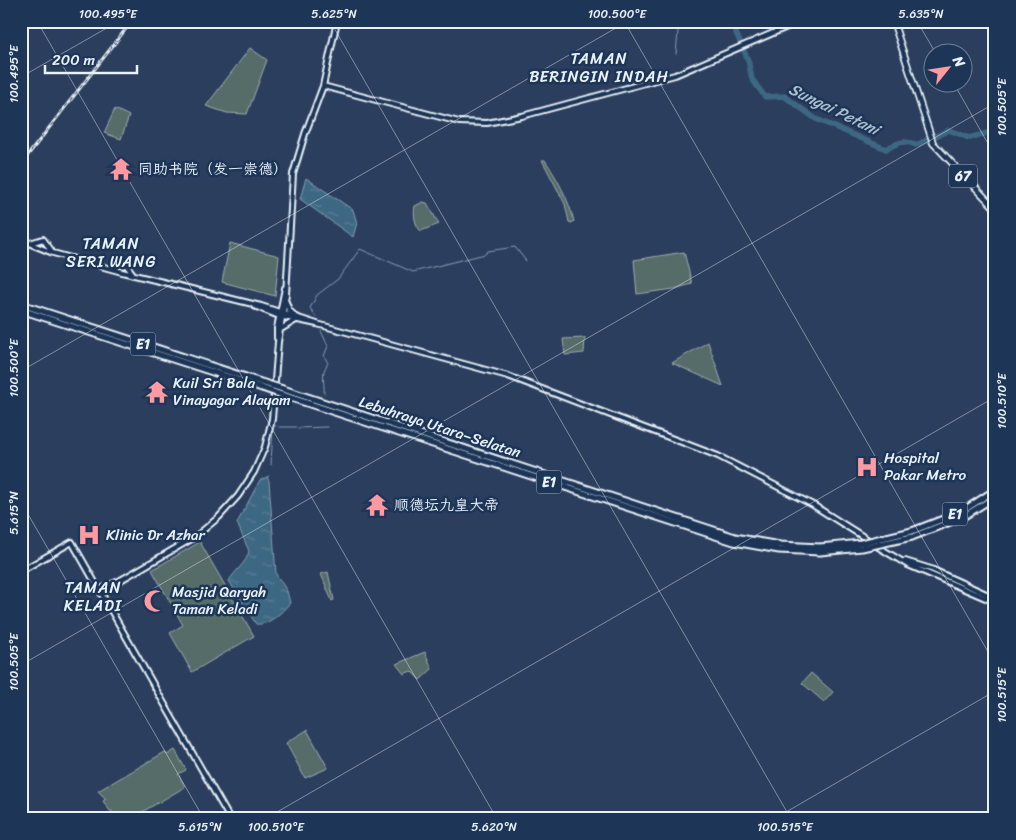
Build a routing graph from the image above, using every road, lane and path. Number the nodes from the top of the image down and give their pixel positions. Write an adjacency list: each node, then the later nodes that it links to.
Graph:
1 (337, 21): 4 (street)
2 (801, 21): 4 (street)
3 (893, 21): 5 (main road, 67)
4 (323, 86): 11 (street)
5 (995, 208)
6 (21, 240): 7 (street)
7 (28, 243): 8 (street); 8 (street)
8 (54, 253): 9 (street)
9 (109, 269): 10 (street); 10 (street)
10 (135, 276): 14 (street)
11 (284, 300): 14 (street); 15 (street); 16 (street)
12 (21, 304): 18 (highway, Lebuhraya Utara–Selatan / E1)
13 (21, 310): 18 (highway, Lebuhraya Utara–Selatan / E1)
14 (269, 311): 15 (street); 17 (street)
15 (281, 314): 16 (street); 17 (street)
16 (296, 319): 17 (street); 22 (street)
17 (279, 329): 24 (street)
18 (263, 386): 21 (highway, Lebuhraya Utara–Selatan / E1, bridge)
19 (995, 490): 21 (highway, Lebuhraya Utara–Selatan / E1)
20 (995, 496): 21 (highway, Lebuhraya Utara–Selatan / E1)
21 (912, 534)
22 (903, 561): 25 (street); 26 (street)
23 (21, 571): 24 (street)
24 (101, 592): 27 (street)
25 (995, 598)
26 (995, 602)
27 (230, 819)

